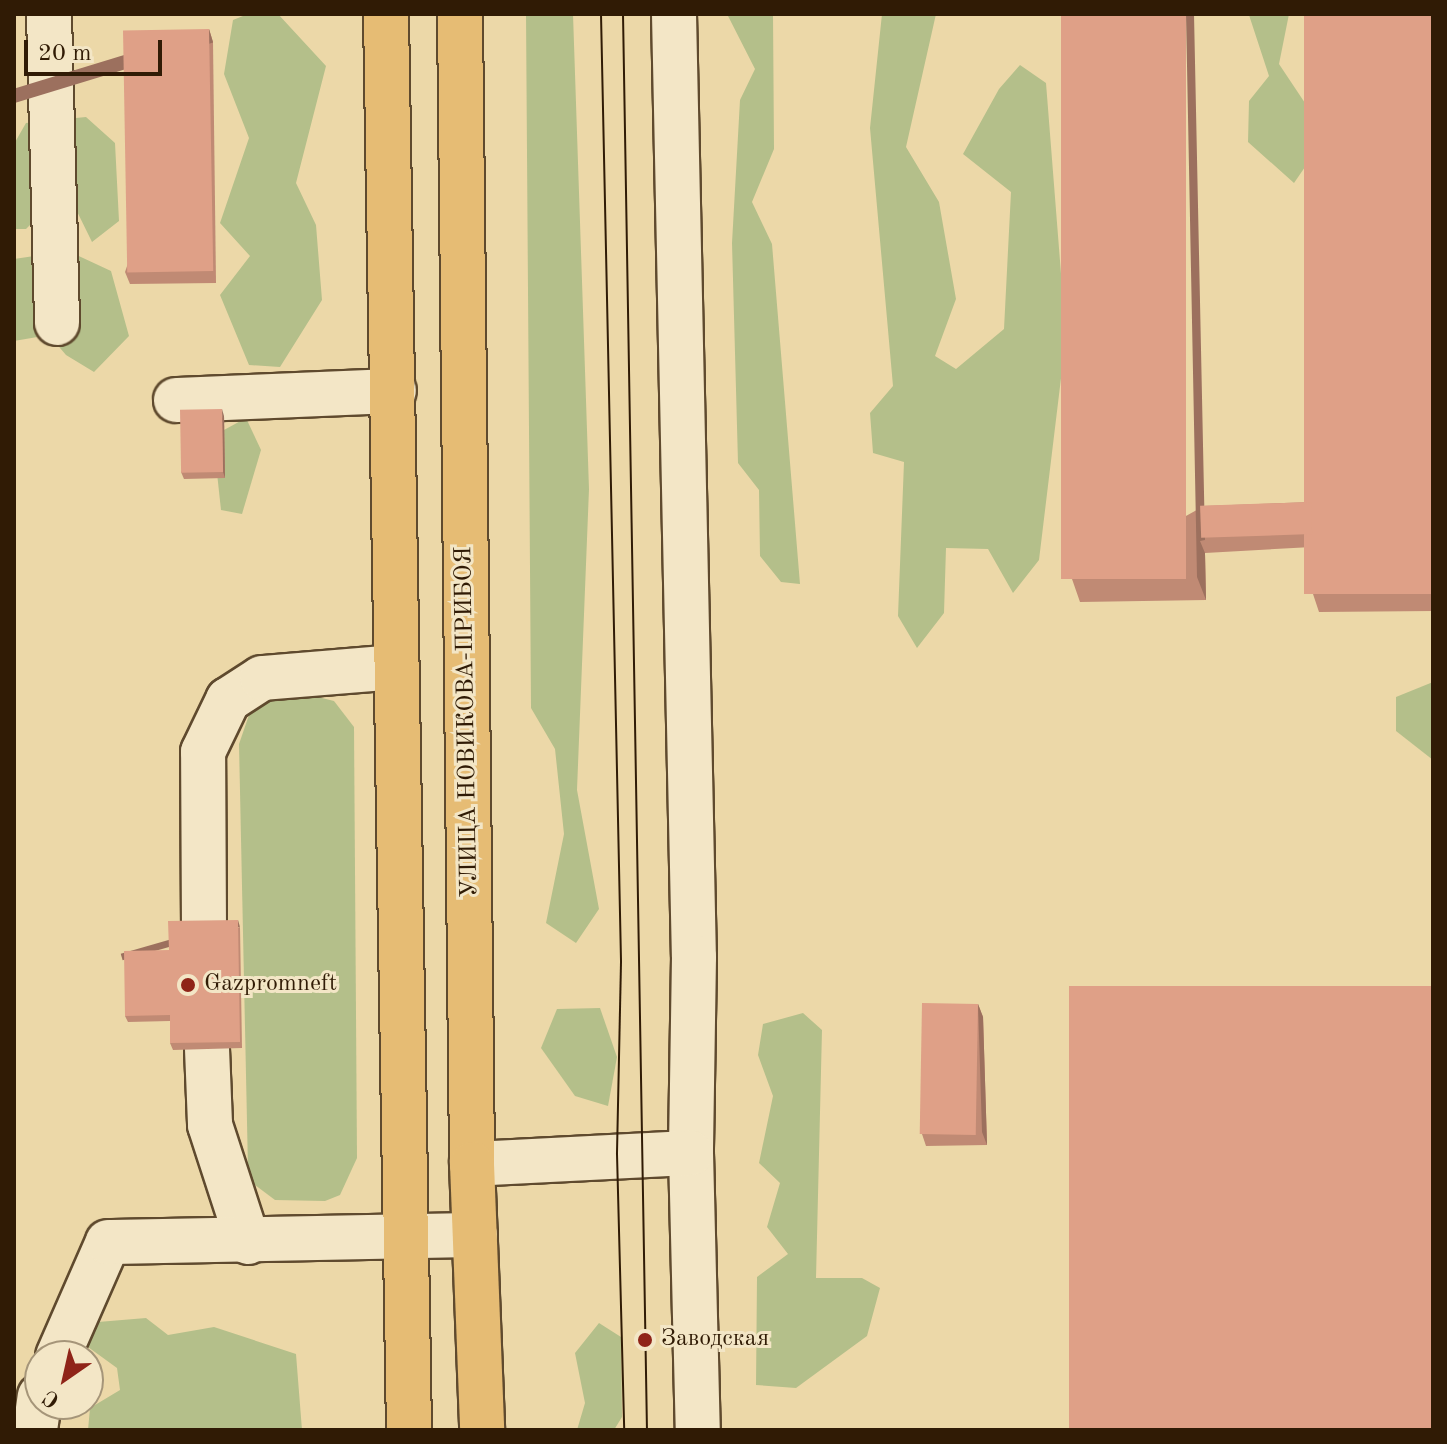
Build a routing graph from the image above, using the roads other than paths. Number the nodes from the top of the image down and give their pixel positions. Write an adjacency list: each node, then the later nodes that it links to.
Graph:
1 (49, 14): 5 (lane)
2 (386, 14): 6 (main road)
3 (460, 14): 12 (main road, УЛИЦА НОВИКОВА-ПРИБОЯ)
4 (674, 14): 11 (lane)
5 (57, 323)
6 (394, 391): 7 (lane); 8 (main road)
7 (176, 400)
8 (396, 667): 9 (lane); 14 (main road)
9 (204, 927)
10 (207, 1049): 15 (lane)
11 (691, 1153): 12 (lane); 19 (lane)
12 (472, 1164): 13 (main road, УЛИЦА НОВИКОВА-ПРИБОЯ)
13 (475, 1235): 14 (lane); 18 (main road, УЛИЦА НОВИКОВА-ПРИБОЯ)
14 (407, 1238): 15 (lane); 17 (main road)
15 (248, 1242): 16 (lane)
16 (65, 1340)
17 (409, 1430)
18 (482, 1430)
19 (698, 1430)

